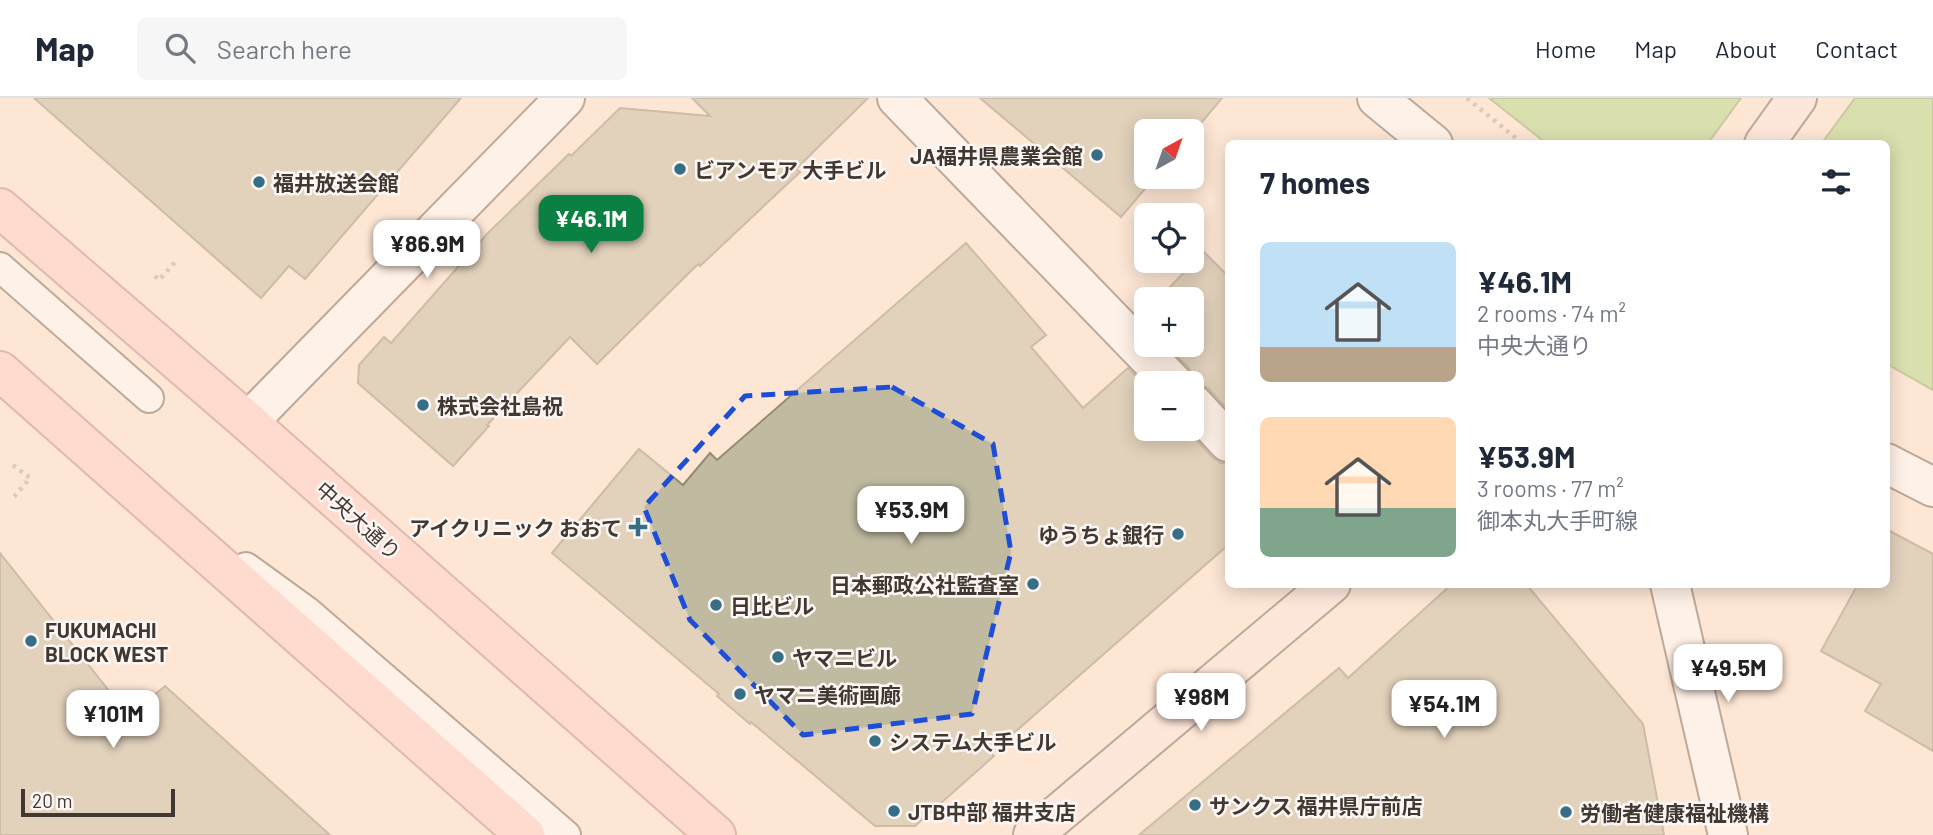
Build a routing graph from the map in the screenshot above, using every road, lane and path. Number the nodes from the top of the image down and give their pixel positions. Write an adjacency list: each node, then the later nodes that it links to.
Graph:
1 (565, 98): 17 (street)
2 (897, 98): 14 (street)
3 (1377, 98): 6 (street)
4 (1467, 98): 7 (path)
5 (1797, 98): 8 (main road)
6 (1428, 140)
7 (1518, 140)
8 (1767, 140)
9 (0, 208): 17 (main road, 中央大通り)
10 (178, 259): 12 (path)
11 (0, 267): 15 (lane)
12 (147, 269)
13 (0, 371): 21 (main road)
14 (1162, 371)
15 (149, 398)
16 (1204, 416): 18 (street)
17 (248, 422): 28 (main road, 中央大通り)
18 (1225, 439)
19 (13, 465): 23 (path)
20 (1890, 465): 22 (street)
21 (125, 481): 26 (main road); 27 (lane)
22 (1933, 487)
23 (14, 497)
24 (1326, 588): 29 (main road)
25 (1671, 588): 30 (street)
26 (525, 835)
27 (566, 835)
28 (716, 835)
29 (1033, 835)
30 (1728, 835)

